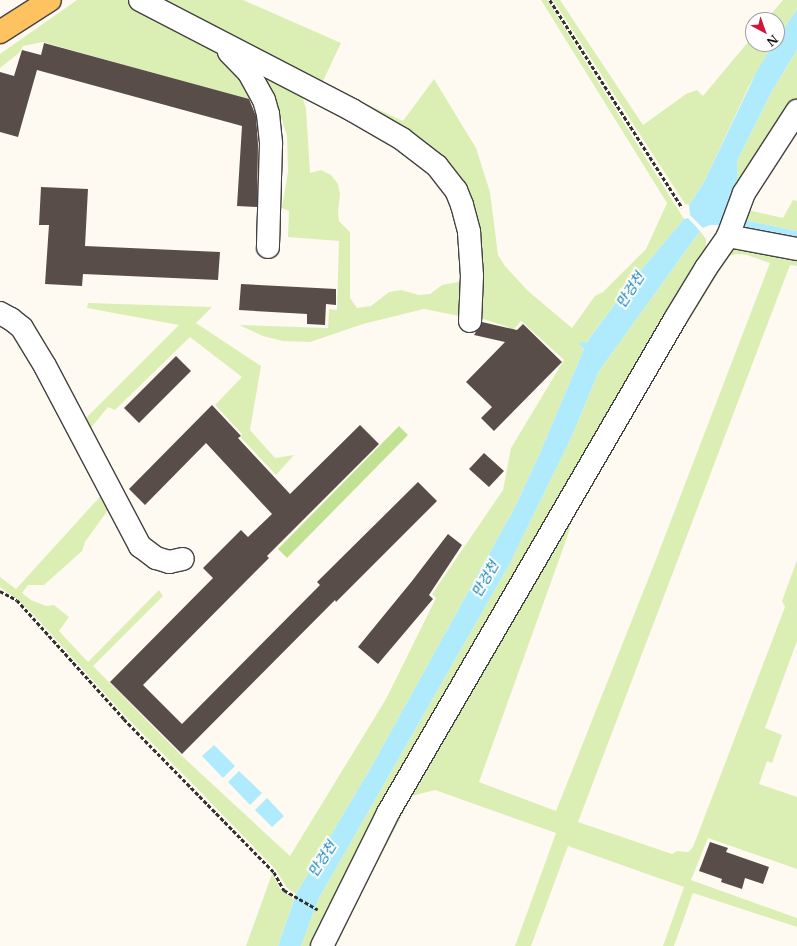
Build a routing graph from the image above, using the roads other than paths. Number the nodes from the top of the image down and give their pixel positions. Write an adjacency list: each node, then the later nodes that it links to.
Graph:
1 (50, 0): 3 (main road)
2 (140, 0): 4 (street)
3 (0, 32)
4 (216, 39): 7 (street); 10 (street)
5 (797, 111): 6 (street)
6 (728, 236): 8 (street); 12 (street)
7 (268, 247)
8 (797, 250)
9 (0, 314): 11 (street)
10 (470, 321)
11 (183, 559)
12 (322, 946)

